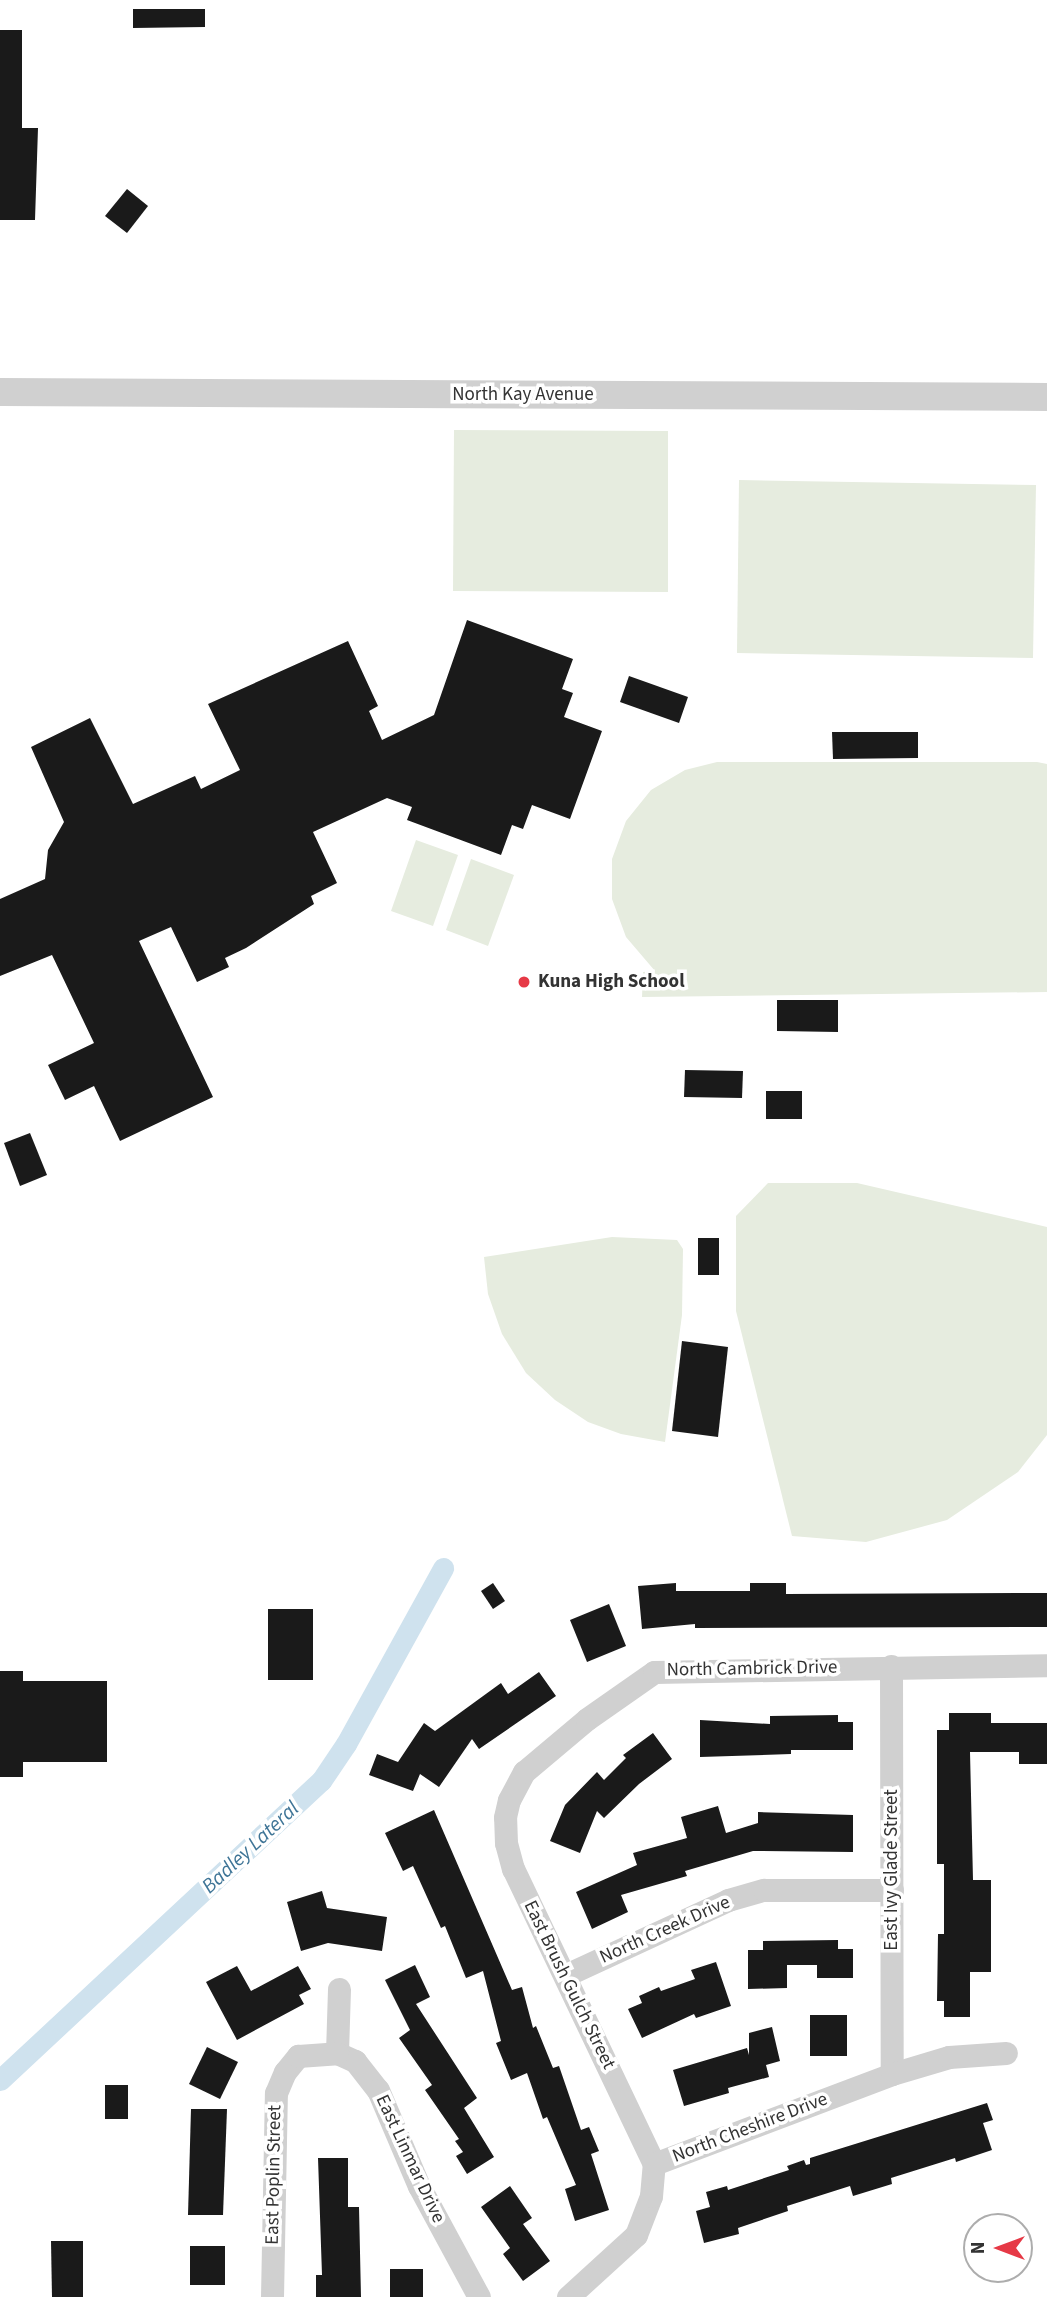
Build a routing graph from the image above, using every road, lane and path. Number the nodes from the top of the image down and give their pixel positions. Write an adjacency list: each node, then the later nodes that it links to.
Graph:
1 (0, 392): 2 (street, North Kay Avenue)
2 (1047, 397)
3 (1047, 1665): 4 (street, North Cambrick Drive)
4 (891, 1666): 5 (street, North Cambrick Drive); 6 (street, East Ivy Glade Street)
5 (509, 1800): 7 (street, East Brush Gulch Street)
6 (892, 1890): 7 (street, North Creek Drive); 11 (street, East Ivy Glade Street)
7 (566, 1975): 12 (street, East Brush Gulch Street)
8 (339, 1989): 9 (street)
9 (337, 2053): 13 (street, East Poplin Street); 14 (street, East Linmar Drive)
10 (1006, 2053): 11 (street, North Cheshire Drive)
11 (892, 2074): 12 (street, North Cheshire Drive)
12 (654, 2164): 15 (street, North Cheshire Drive)
13 (272, 2297)
14 (479, 2297)
15 (568, 2297)

